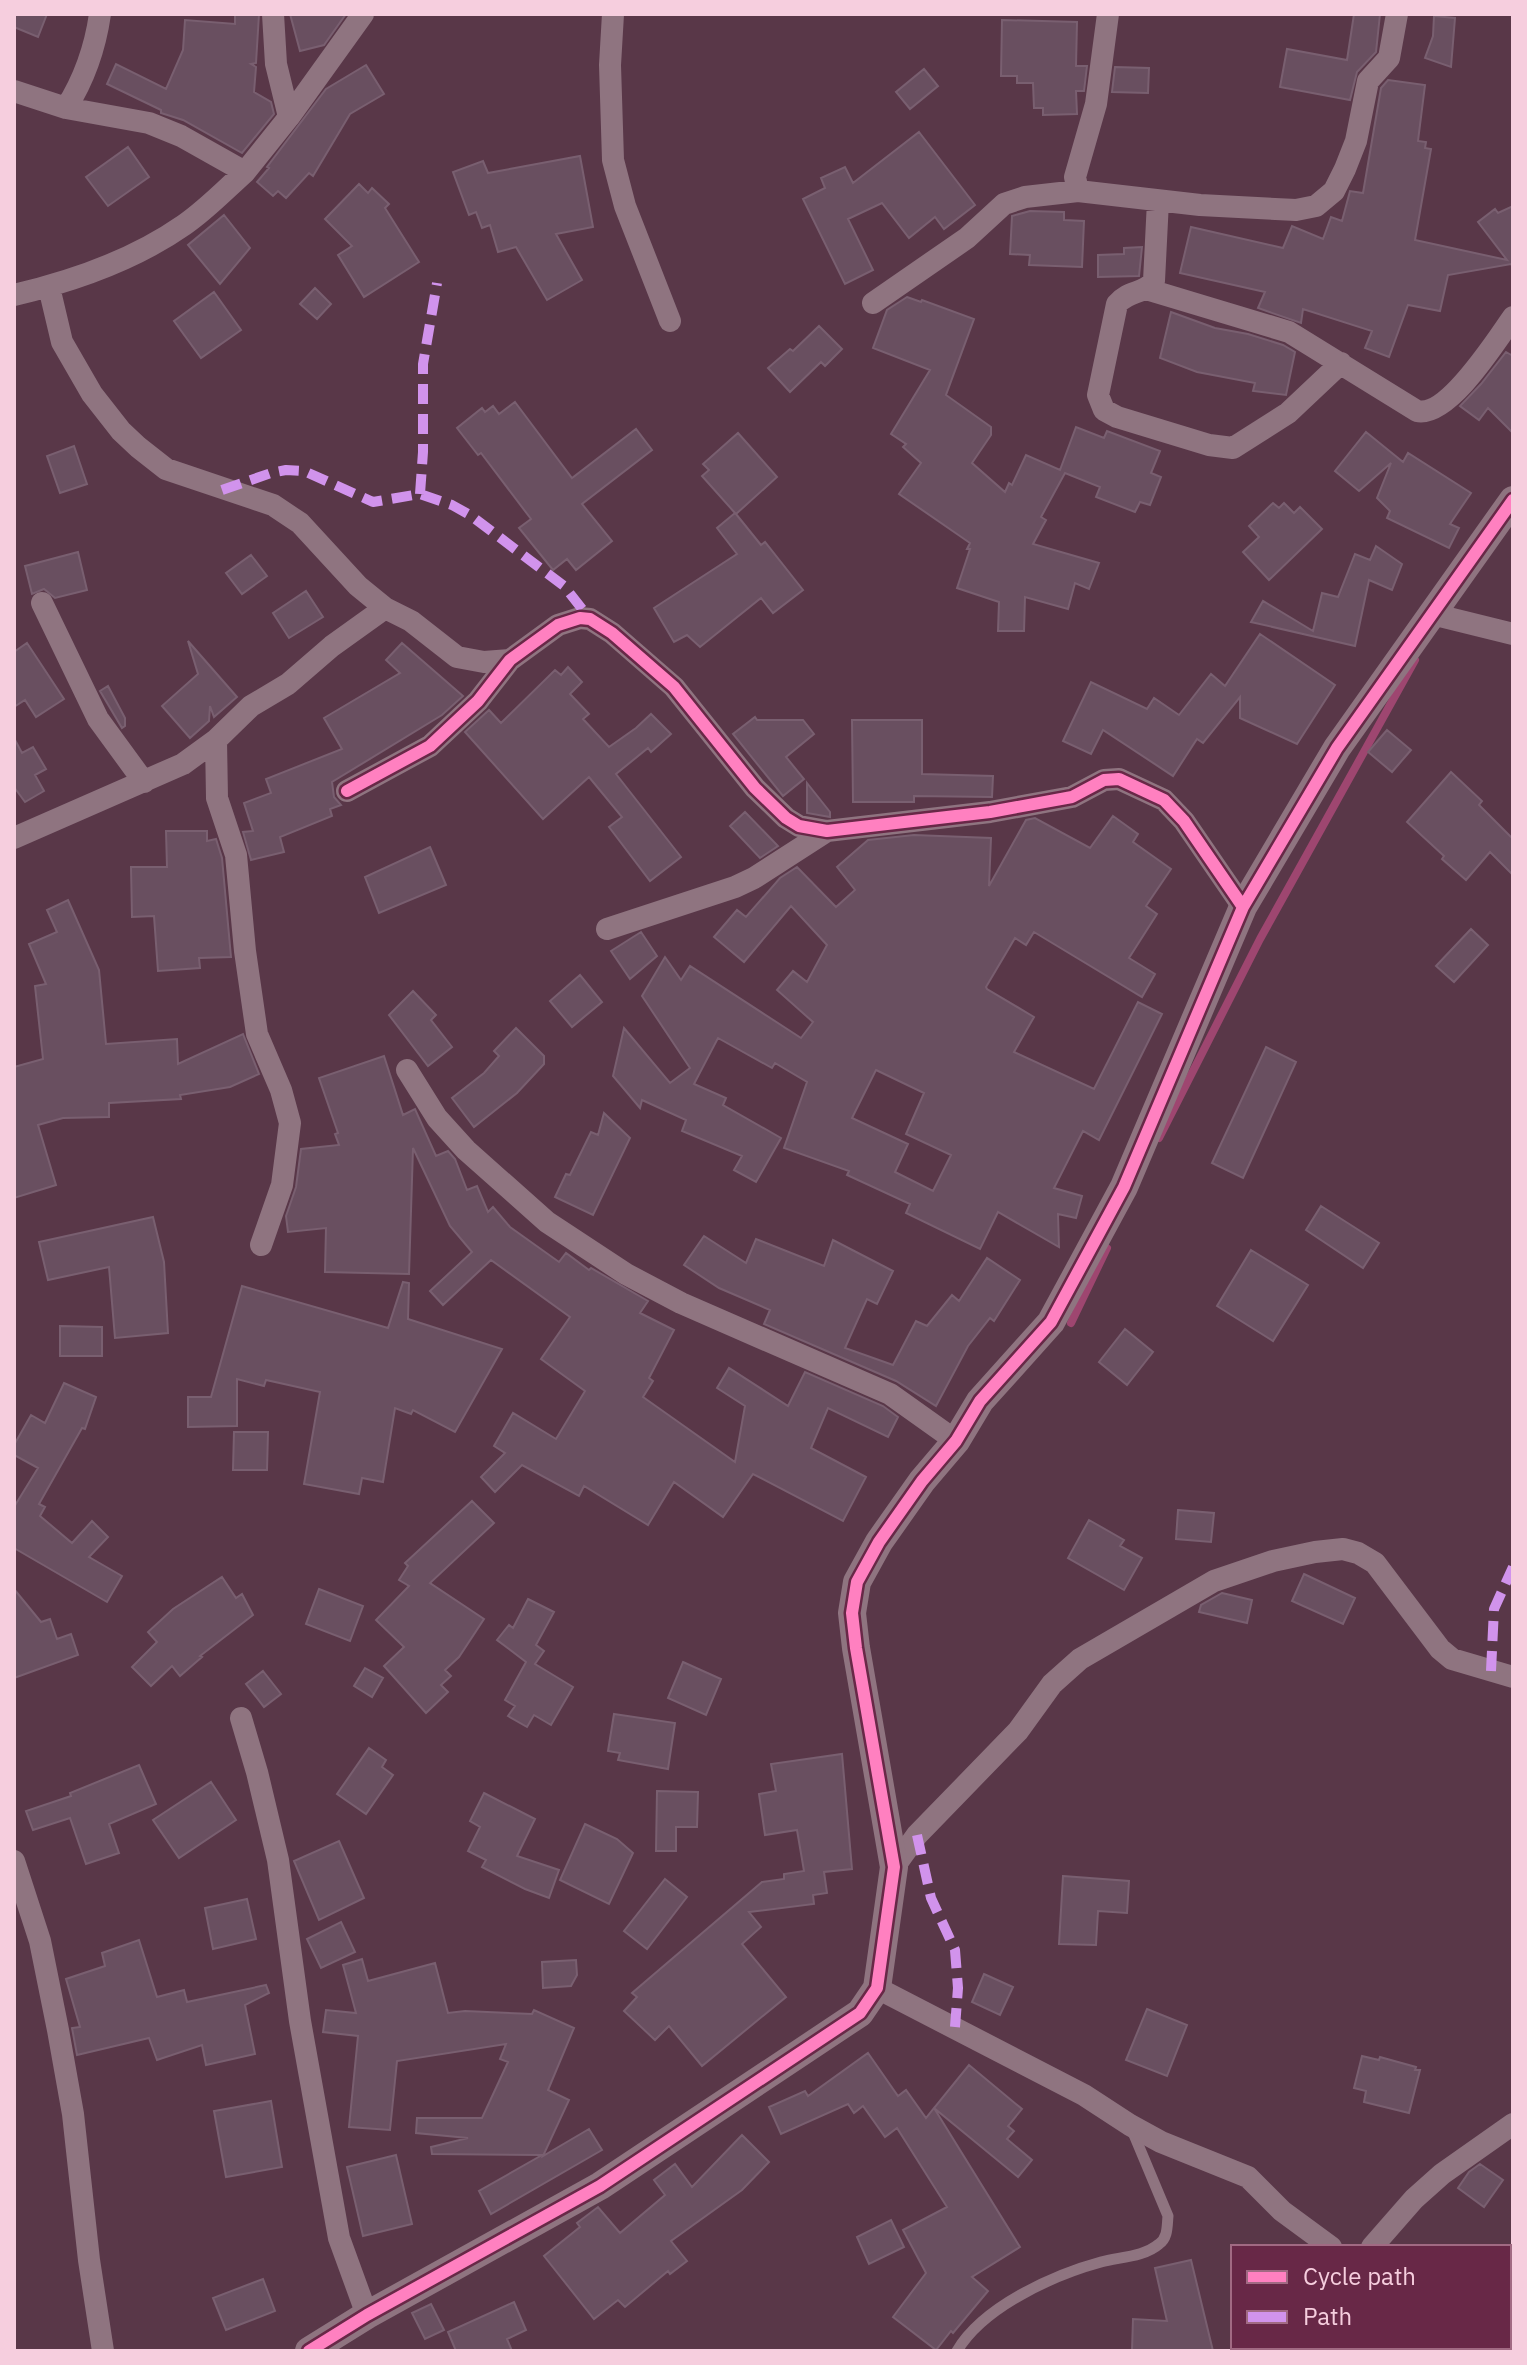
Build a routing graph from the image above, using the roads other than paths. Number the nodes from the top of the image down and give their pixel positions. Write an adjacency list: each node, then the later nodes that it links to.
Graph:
1 (100, 14): 8 (street)
2 (273, 14): 9 (street)
3 (363, 14): 9 (street)
4 (613, 14): 18 (street)
5 (1108, 14): 11 (street)
6 (1397, 14): 12 (street)
7 (14, 91): 8 (street)
8 (66, 108): 10 (street)
9 (289, 117): 10 (street)
10 (245, 172): 13 (street)
11 (1078, 191): 12 (street); 16 (street)
12 (1158, 201): 14 (street)
13 (49, 287): 15 (street); 22 (street)
14 (1146, 289): 19 (street); 19 (street)
15 (14, 295)
16 (873, 303)
17 (1513, 317): 19 (street)
18 (670, 321)
19 (1341, 363)
20 (1513, 500): 23 (street)
21 (42, 603): 27 (street)
22 (385, 608): 25 (street); 26 (street)
23 (1432, 614): 24 (street); 31 (street)
24 (1513, 634)
25 (510, 660): 28 (street); 29 (street)
26 (216, 740): 27 (street); 34 (street)
27 (144, 782): 30 (street)
28 (347, 791)
29 (827, 831): 31 (street); 32 (street)
30 (14, 838)
31 (1243, 907): 35 (street)
32 (607, 929)
33 (407, 1070): 35 (street)
34 (261, 1245)
35 (956, 1441): 39 (street)
36 (1513, 1677): 39 (street)
37 (241, 1718): 45 (street)
38 (14, 1861): 46 (street)
39 (894, 1867): 40 (street)
40 (877, 1988): 42 (street); 45 (street)
41 (1513, 2124): 44 (street)
42 (1130, 2125): 43 (street); 48 (lane)
43 (1328, 2245)
44 (1374, 2245)
45 (367, 2315): 47 (street)
46 (103, 2351)
47 (309, 2351)
48 (957, 2351)

